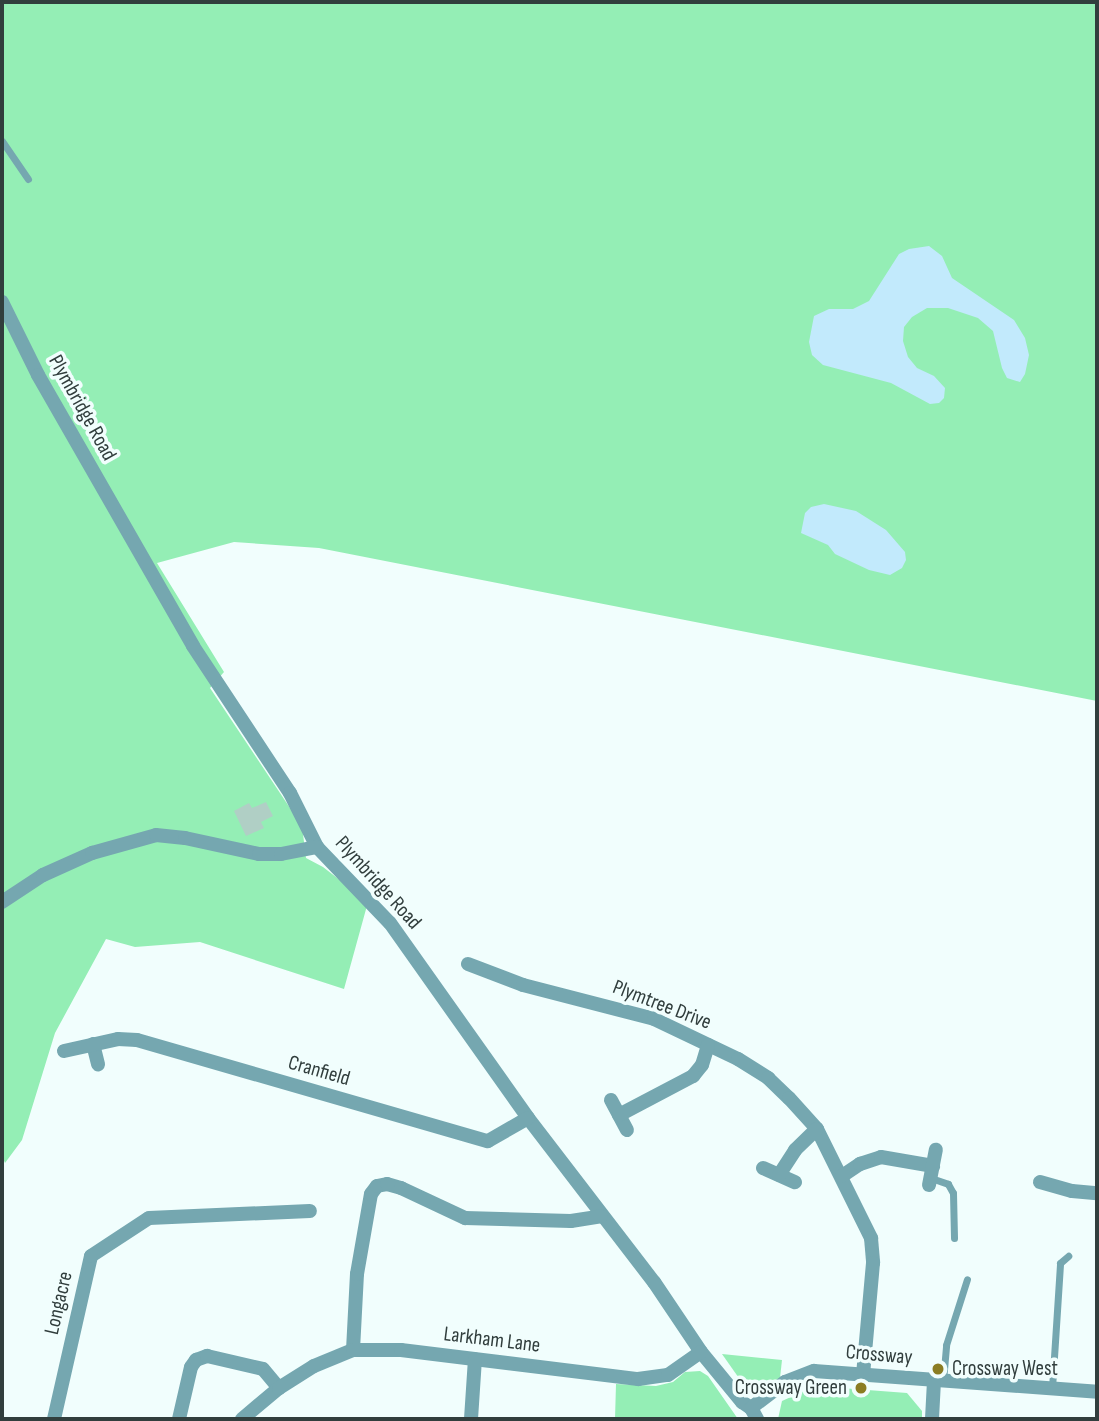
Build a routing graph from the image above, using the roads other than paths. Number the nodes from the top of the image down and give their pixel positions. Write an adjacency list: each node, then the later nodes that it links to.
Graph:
1 (2, 141): 2 (lane)
2 (28, 179)
3 (2, 302): 4 (street, Plymbridge Road)
4 (317, 847): 5 (street); 13 (street, Plymbridge Road)
5 (2, 902)
6 (468, 964): 8 (street, Plymtree Drive)
7 (93, 1044): 9 (street, Cranfield); 10 (street); 13 (street, Cranfield)
8 (708, 1045): 12 (street); 15 (street, Plymtree Drive)
9 (64, 1051)
10 (98, 1064)
11 (611, 1100): 12 (street)
12 (619, 1115): 14 (street)
13 (528, 1118): 25 (street, Plymbridge Road)
14 (628, 1129)
15 (817, 1129): 18 (street); 19 (street, Plymtree Drive)
16 (936, 1150): 20 (street)
17 (763, 1168): 18 (street)
18 (779, 1175): 21 (street)
19 (842, 1176): 20 (street); 32 (street, Plymtree Drive)
20 (931, 1176): 26 (lane)
21 (795, 1182)
22 (1040, 1182): 23 (street)
23 (1097, 1193)
24 (310, 1211): 38 (street, Longacre)
25 (601, 1216): 29 (street); 30 (street, Plymbridge Road)
26 (954, 1238)
27 (1068, 1255): 35 (lane)
28 (967, 1279): 33 (lane)
29 (353, 1350): 31 (street, Larkham Lane); 34 (street, Larkham Lane)
30 (701, 1352): 31 (street, Larkham Lane); 37 (street, Plymbridge Road)
31 (475, 1359): 41 (street)
32 (863, 1376): 33 (street, Crossway); 37 (street, Crossway)
33 (938, 1381): 35 (street, Crossway); 42 (street)
34 (279, 1388): 39 (street); 40 (street, Larkham Lane)
35 (1052, 1389): 36 (street, Crossway)
36 (1097, 1392)
37 (754, 1414)
38 (54, 1419)
39 (179, 1419)
40 (242, 1419)
41 (471, 1419)
42 (932, 1419)

